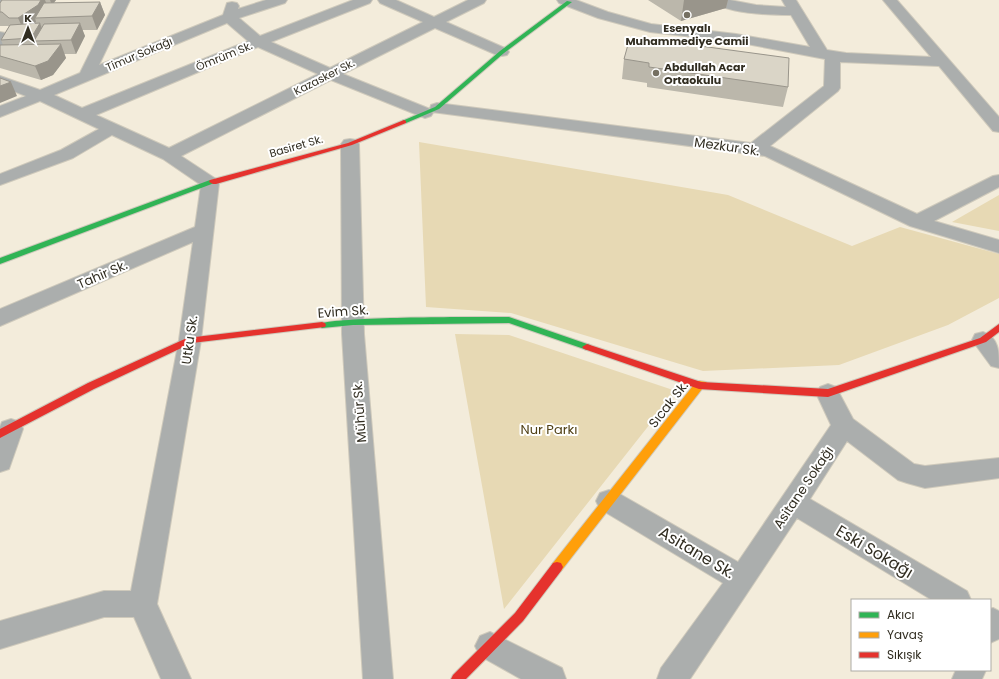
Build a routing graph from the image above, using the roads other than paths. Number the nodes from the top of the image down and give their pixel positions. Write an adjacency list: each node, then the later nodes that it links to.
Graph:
1 (123, 0): 20 (street)
2 (234, 0): 11 (street)
3 (280, 0): 11 (street, Timur Sokağı)
4 (365, 0): 14 (street, Ömrüm Sk.)
5 (385, 0): 12 (street)
6 (479, 0): 12 (street, Kazasker Sk.)
7 (719, 0): 10 (street)
8 (890, 0): 18 (street)
9 (567, 1): 16 (street, Basiret Sk.); 17 (street)
10 (792, 5): 17 (street)
11 (229, 17): 14 (street, Mezkur Sk.); 20 (street, Timur Sokağı)
12 (434, 23): 16 (street); 19 (street, Kazasker Sk.)
13 (0, 36): 15 (street)
14 (258, 42): 19 (street, Mezkur Sk.); 25 (street, Ömrüm Sk.)
15 (0, 43)
16 (502, 52): 23 (street, Basiret Sk.)
17 (827, 55): 18 (street); 29 (street)
18 (943, 62): 27 (street)
19 (330, 74): 23 (street, Mezkur Sk.); 30 (street, Kazasker Sk.)
20 (86, 77): 22 (street, Timur Sokağı)
21 (0, 81): 22 (street)
22 (42, 96): 24 (street, Timur Sokağı); 25 (street)
23 (431, 110): 28 (street, Basiret Sk.); 29 (street, Mezkur Sk.)
24 (0, 112)
25 (83, 114): 26 (street)
26 (108, 127): 30 (street); 31 (street)
27 (999, 127)
28 (350, 144): 33 (street, Basiret Sk.); 39 (street, Mühür Sk.)
29 (755, 149): 34 (street, Mezkur Sk.)
30 (169, 155): 33 (street)
31 (0, 180)
32 (999, 180): 34 (street)
33 (210, 183): 35 (street, Utku Sk.); 37 (street, Basiret Sk.)
34 (917, 222): 36 (street, Mezkur Sk.)
35 (204, 230): 38 (street, Tahir Sk.); 41 (street, Utku Sk.)
36 (999, 247)
37 (0, 261)
38 (0, 318)
39 (353, 322): 41 (street, Evim Sk.); 43 (street, Evim Sk.); 57 (street, Mühür Sk.)
40 (991, 334): 42 (street); 44 (street, Sıcak Sk.)
41 (190, 340): 46 (street, Evim Sk.); 53 (street, Utku Sk.)
42 (999, 360)
43 (699, 385): 44 (street, Sıcak Sk.); 49 (street, Sıcak Sk.)
44 (828, 393): 45 (street)
45 (844, 426): 48 (street); 50 (street, Asitane Sokağı)
46 (6, 431): 47 (street)
47 (0, 462)
48 (999, 468)
49 (609, 500): 51 (street, Asitane Sk.); 55 (street, Sıcak Sk.)
50 (793, 502): 51 (street, Asitane Sokağı); 52 (street, Eski Sokağı)
51 (742, 579): 60 (street, Asitane Sk.)
52 (955, 599)
53 (143, 604): 54 (street); 56 (street)
54 (0, 635)
55 (490, 646): 58 (street, Sıcak Sk.); 59 (street)
56 (176, 679)
57 (378, 679)
58 (457, 679)
59 (551, 679)
60 (672, 679)

